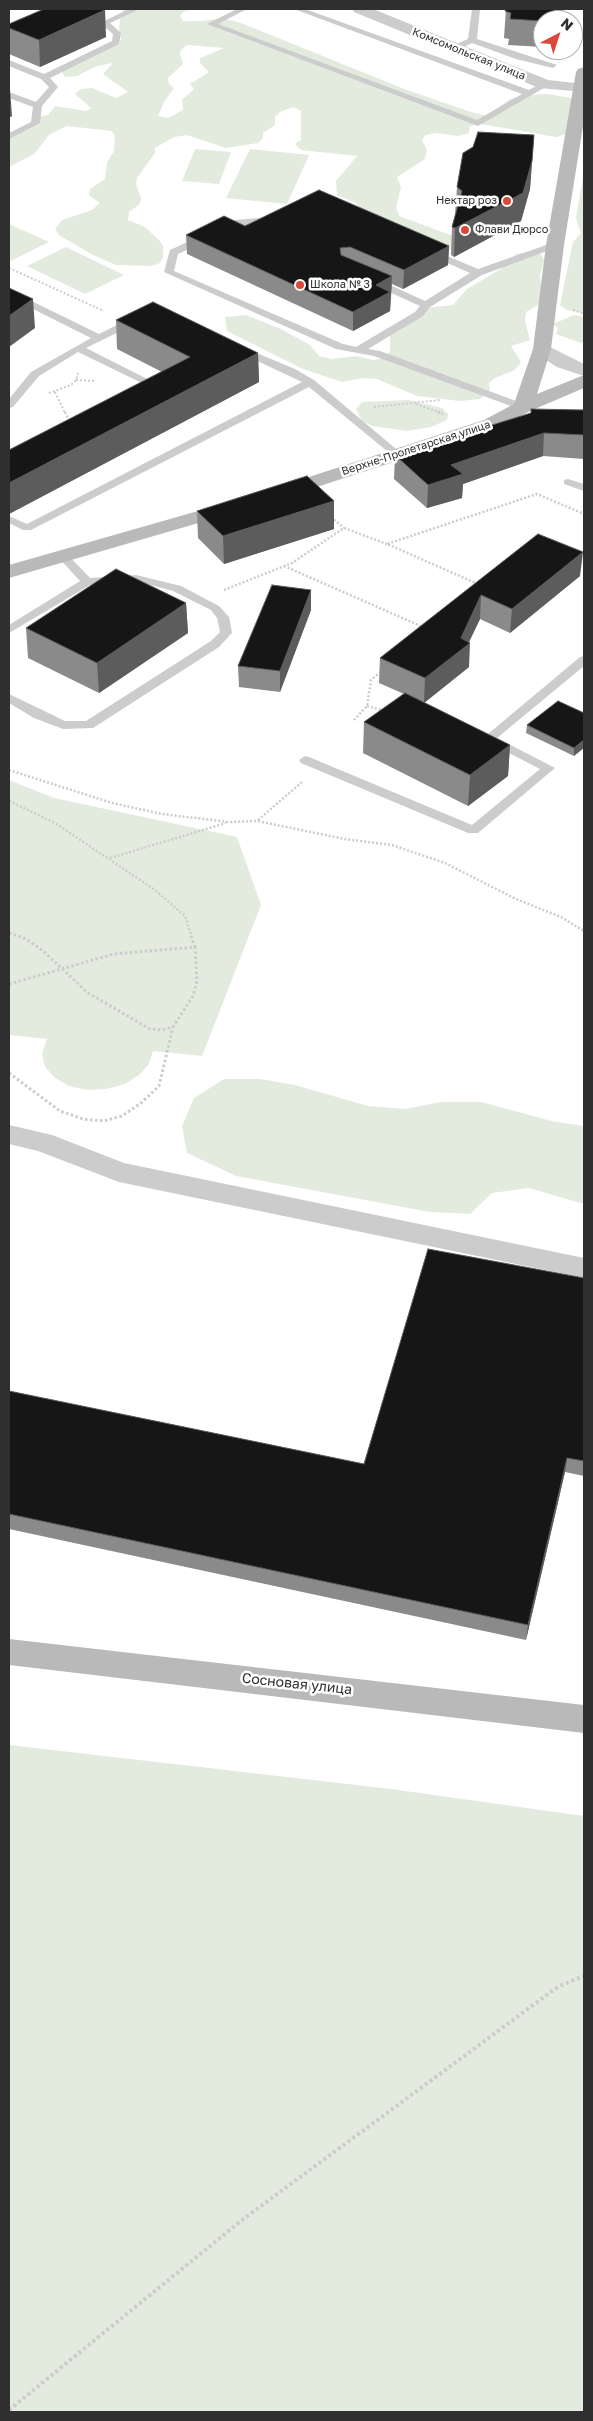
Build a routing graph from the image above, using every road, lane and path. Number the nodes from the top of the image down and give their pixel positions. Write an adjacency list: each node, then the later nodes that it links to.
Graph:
1 (136, 9): 10 (lane)
2 (243, 9): 13 (lane)
3 (298, 9): 13 (lane)
4 (360, 9): 7 (street, Комсомольская улица)
5 (476, 9): 6 (lane)
6 (472, 40): 7 (lane); 9 (lane)
7 (455, 48): 12 (street, Комсомольская улица)
8 (9, 63): 10 (lane)
9 (554, 65)
10 (44, 77): 15 (lane)
11 (583, 80): 12 (street, Комсомольская улица); 18 (street)
12 (546, 85): 13 (lane)
13 (528, 93)
14 (9, 94): 15 (lane)
15 (38, 106): 16 (lane)
16 (9, 136)
17 (283, 215): 33 (lane)
18 (555, 245): 21 (lane); 32 (street)
19 (423, 249): 21 (lane)
20 (9, 268): 28 (path)
21 (478, 273): 24 (lane)
22 (363, 278): 24 (lane)
23 (9, 293): 29 (lane)
24 (426, 305): 33 (lane)
25 (572, 309): 26 (path)
26 (584, 314)
27 (146, 319): 28 (lane)
28 (129, 323): 29 (lane)
29 (99, 338): 31 (lane)
30 (228, 344): 36 (lane)
31 (78, 348): 38 (lane); 39 (lane)
32 (542, 348): 34 (street); 40 (street)
33 (358, 350): 40 (lane)
34 (584, 370)
35 (584, 381): 40 (street, Верхне-Пролетарская улица)
36 (310, 382): 42 (lane); 47 (lane)
37 (54, 392): 41 (path)
38 (136, 393)
39 (9, 405)
40 (523, 407): 42 (street, Верхне-Пролетарская улица)
41 (73, 429)
42 (397, 454): 44 (street, Верхне-Пролетарская улица)
43 (568, 482): 45 (lane)
44 (298, 487): 48 (path); 50 (street, Верхне-Пролетарская улица)
45 (584, 488)
46 (584, 514): 49 (path)
47 (9, 519)
48 (344, 528): 49 (path); 51 (path)
49 (387, 544): 54 (path)
50 (64, 557): 52 (street, Верхне-Пролетарская улица); 53 (lane)
51 (284, 566): 55 (path); 56 (path)
52 (10, 571)
53 (87, 582): 55 (lane); 57 (lane)
54 (487, 588)
55 (200, 600): 60 (lane)
56 (423, 628)
57 (9, 630)
58 (584, 660): 65 (lane)
59 (386, 668): 61 (path)
60 (9, 698)
61 (367, 706): 62 (path); 63 (path)
62 (385, 711)
63 (354, 720)
64 (305, 760): 65 (lane)
65 (320, 766): 68 (path)
66 (9, 770): 69 (path)
67 (9, 802): 70 (path)
68 (257, 820): 69 (path); 71 (path)
69 (229, 822): 70 (path)
70 (109, 858): 73 (path)
71 (584, 931)
72 (9, 933): 74 (path)
73 (195, 947): 74 (path); 76 (path)
74 (61, 970): 75 (path); 76 (path)
75 (9, 984)
76 (173, 1026): 77 (path)
77 (9, 1073)
78 (9, 1135): 79 (street)
79 (584, 1268)
80 (9, 1652): 81 (street, Сосновая улица)
81 (584, 1719)
82 (584, 1976): 83 (path)
83 (9, 2410)

